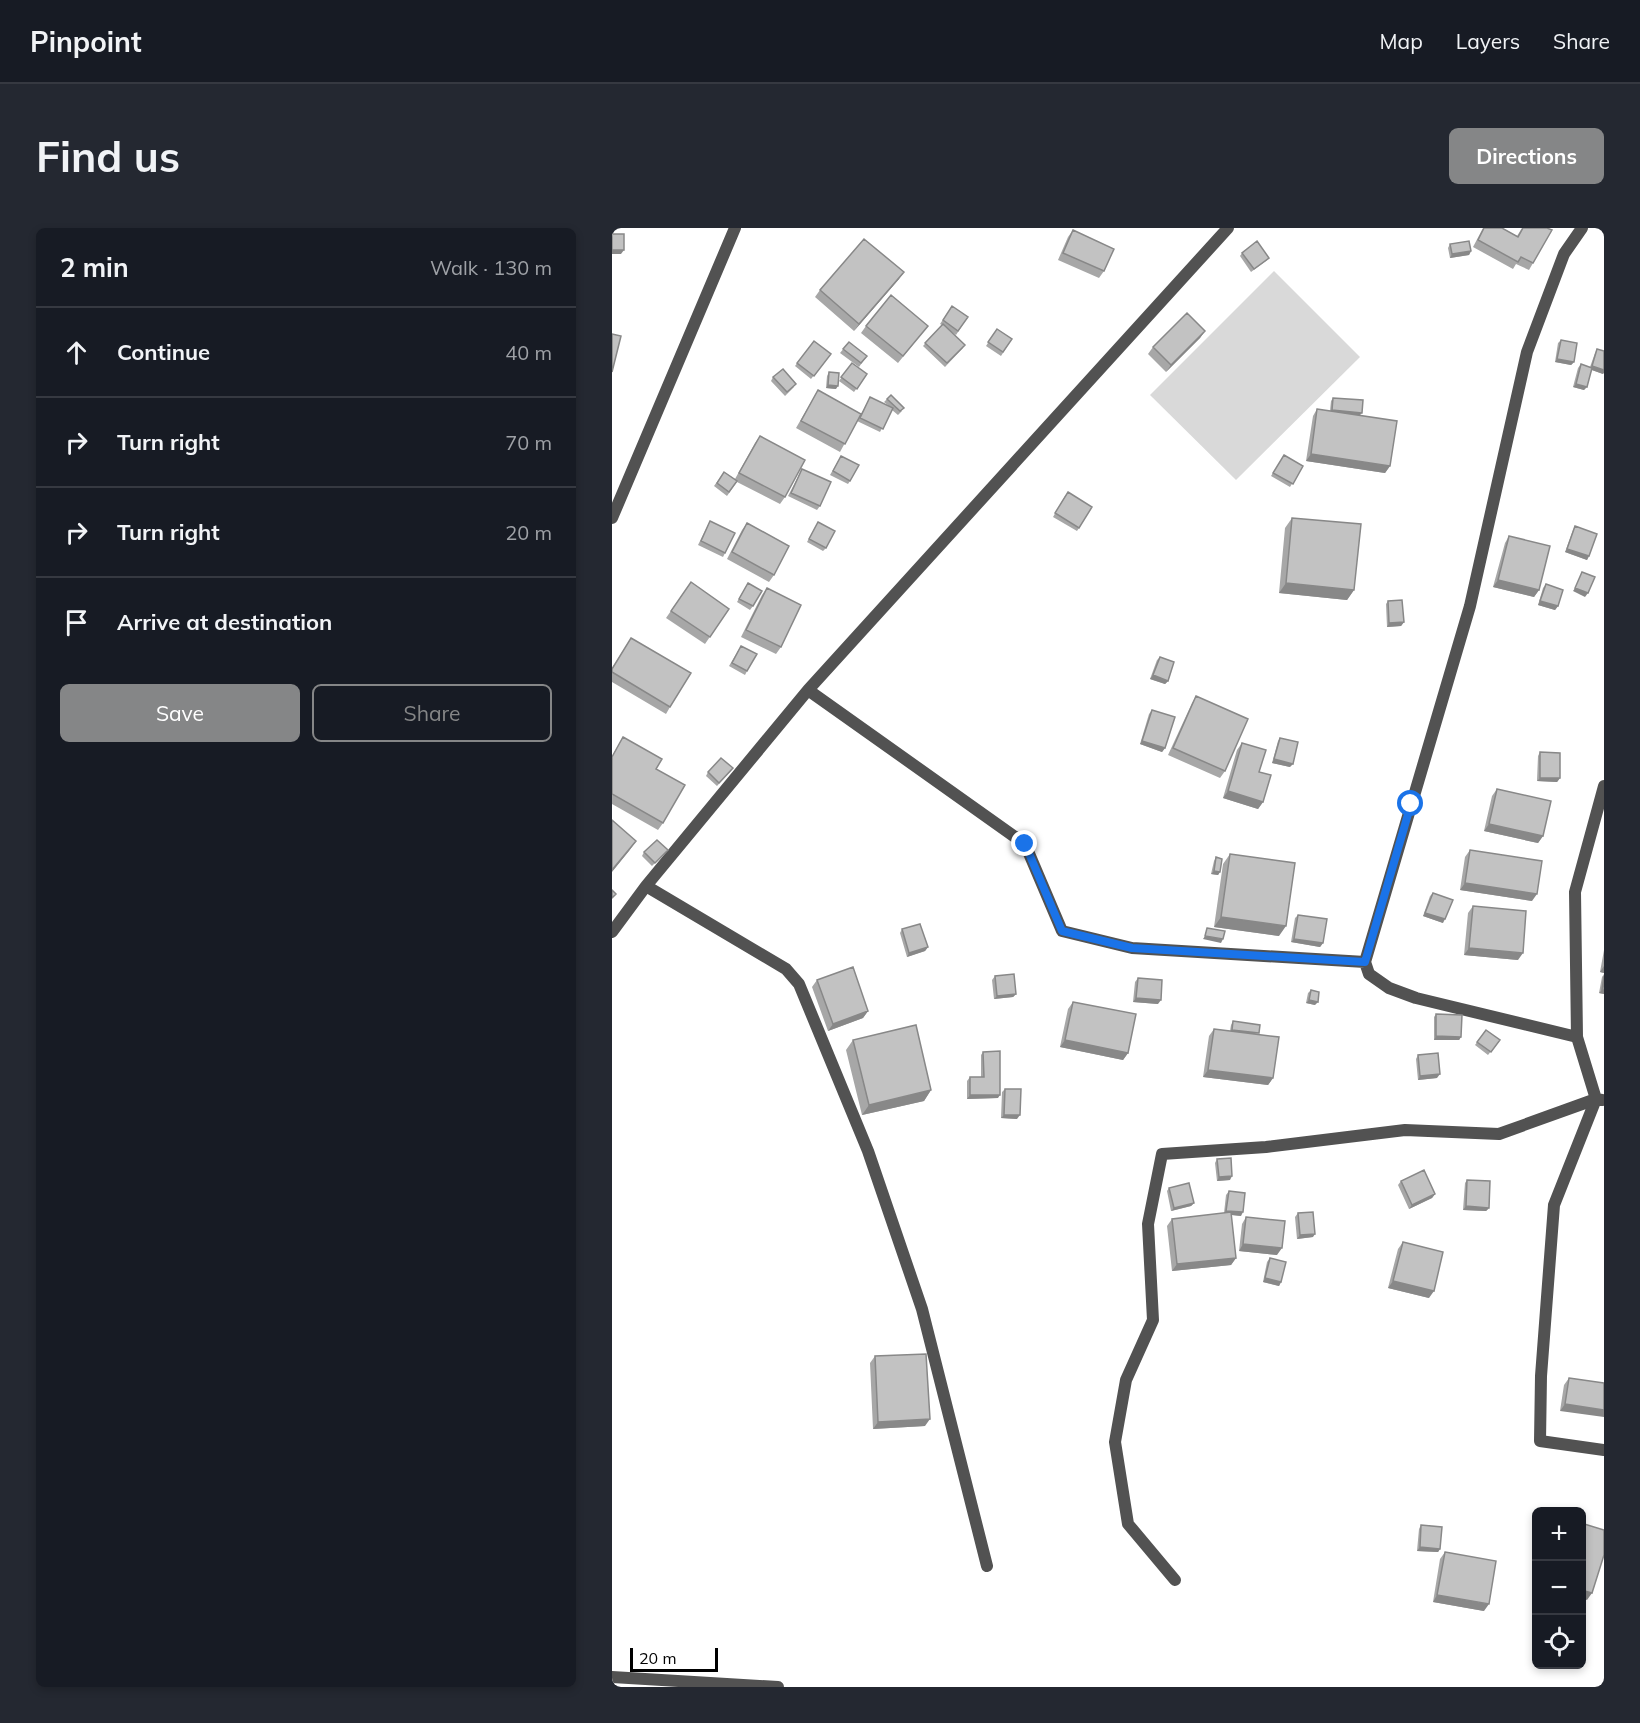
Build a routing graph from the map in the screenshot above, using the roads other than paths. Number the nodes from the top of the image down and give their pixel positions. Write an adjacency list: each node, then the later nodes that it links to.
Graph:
1 (735, 228): 4 (street)
2 (1228, 228): 5 (street)
3 (1582, 228): 9 (street)
4 (612, 518)
5 (808, 690): 7 (street); 9 (street)
6 (1604, 786): 10 (street)
7 (646, 886): 8 (street); 13 (street)
8 (612, 932)
9 (1365, 962): 10 (street)
10 (1576, 1036): 11 (street)
11 (1600, 1100): 12 (street); 14 (street)
12 (1604, 1450)
13 (987, 1566)
14 (1175, 1580)
15 (612, 1677): 16 (street)
16 (778, 1687)

